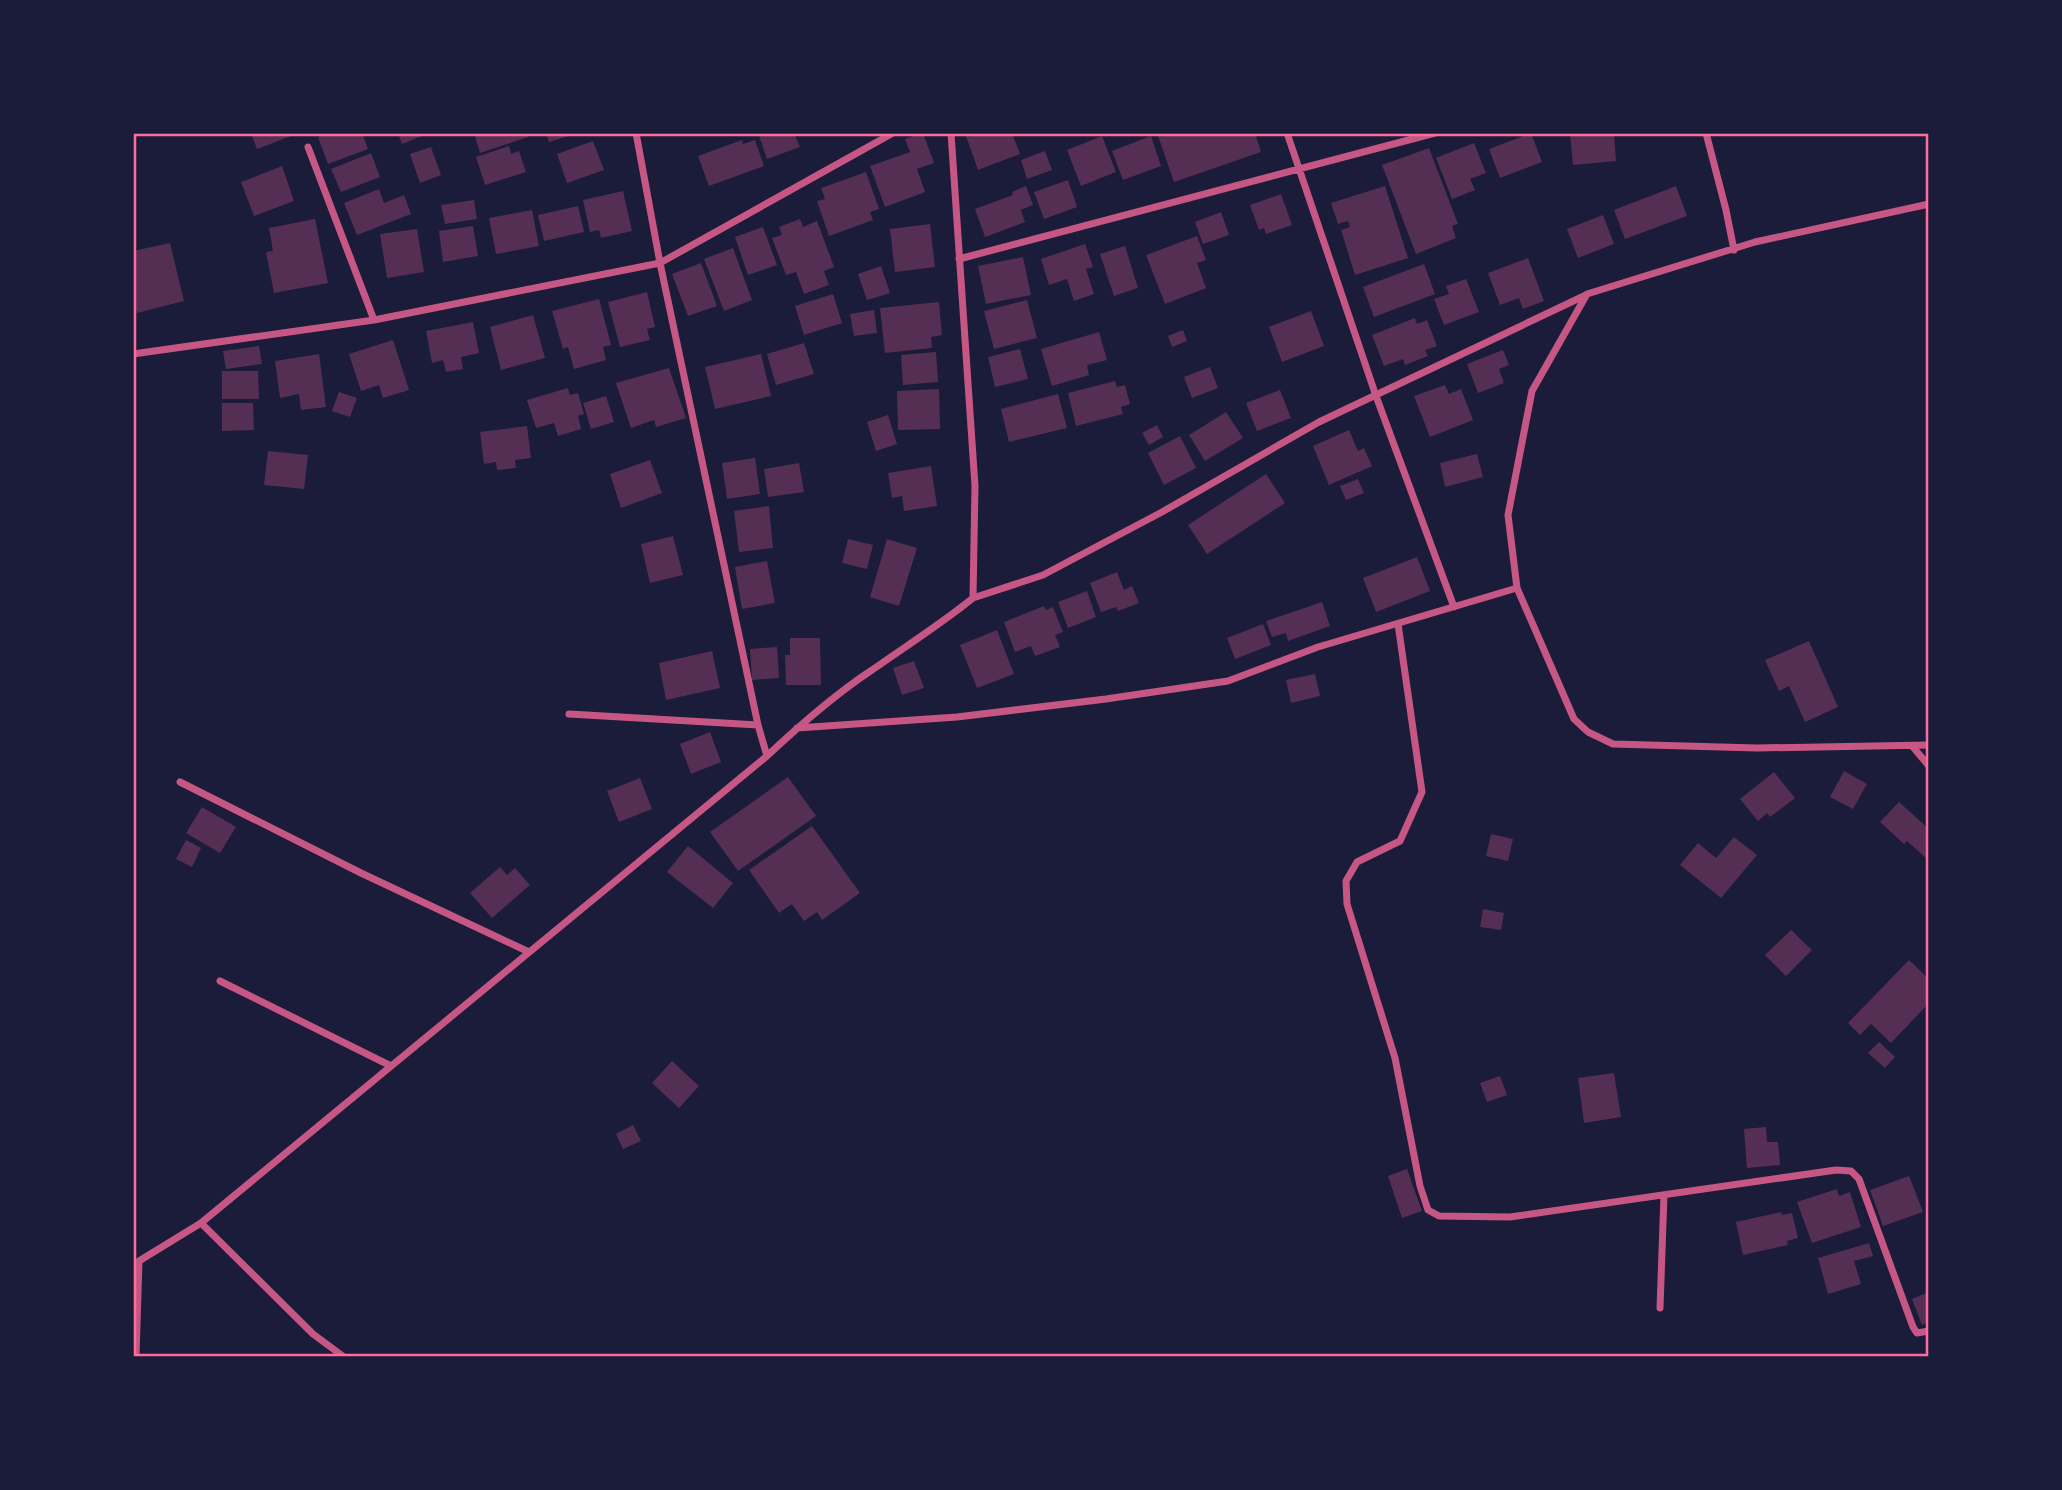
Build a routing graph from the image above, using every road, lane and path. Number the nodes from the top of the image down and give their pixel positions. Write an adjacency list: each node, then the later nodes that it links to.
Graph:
1 (636, 133): 12 (street)
2 (893, 133): 12 (street)
3 (951, 133): 11 (street)
4 (1287, 133): 8 (street)
5 (1435, 133): 8 (street)
6 (1706, 133): 10 (street)
7 (308, 147): 14 (street)
8 (1299, 168): 11 (street); 16 (street)
9 (1929, 204): 10 (street)
10 (1734, 250): 13 (street)
11 (959, 259): 18 (street)
12 (660, 263): 14 (street); 22 (street)
13 (1587, 294): 16 (street); 17 (street)
14 (374, 320): 15 (street)
15 (133, 354)
16 (1376, 396): 18 (street); 19 (street)
17 (1517, 588): 19 (street); 25 (street)
18 (973, 598): 23 (street)
19 (1454, 607): 20 (street)
20 (1398, 624): 23 (street); 32 (street)
21 (569, 715): 22 (street)
22 (758, 725): 26 (street)
23 (797, 728): 26 (street)
24 (1929, 745): 25 (street)
25 (1913, 747): 27 (street)
26 (767, 756): 29 (street)
27 (1929, 766)
28 (180, 782): 29 (street)
29 (529, 952): 31 (street)
30 (220, 981): 31 (street)
31 (391, 1066): 33 (street)
32 (1664, 1195): 34 (street); 35 (street)
33 (201, 1223): 36 (street); 37 (street)
34 (1660, 1308)
35 (1929, 1331)
36 (135, 1356)
37 (344, 1357)

